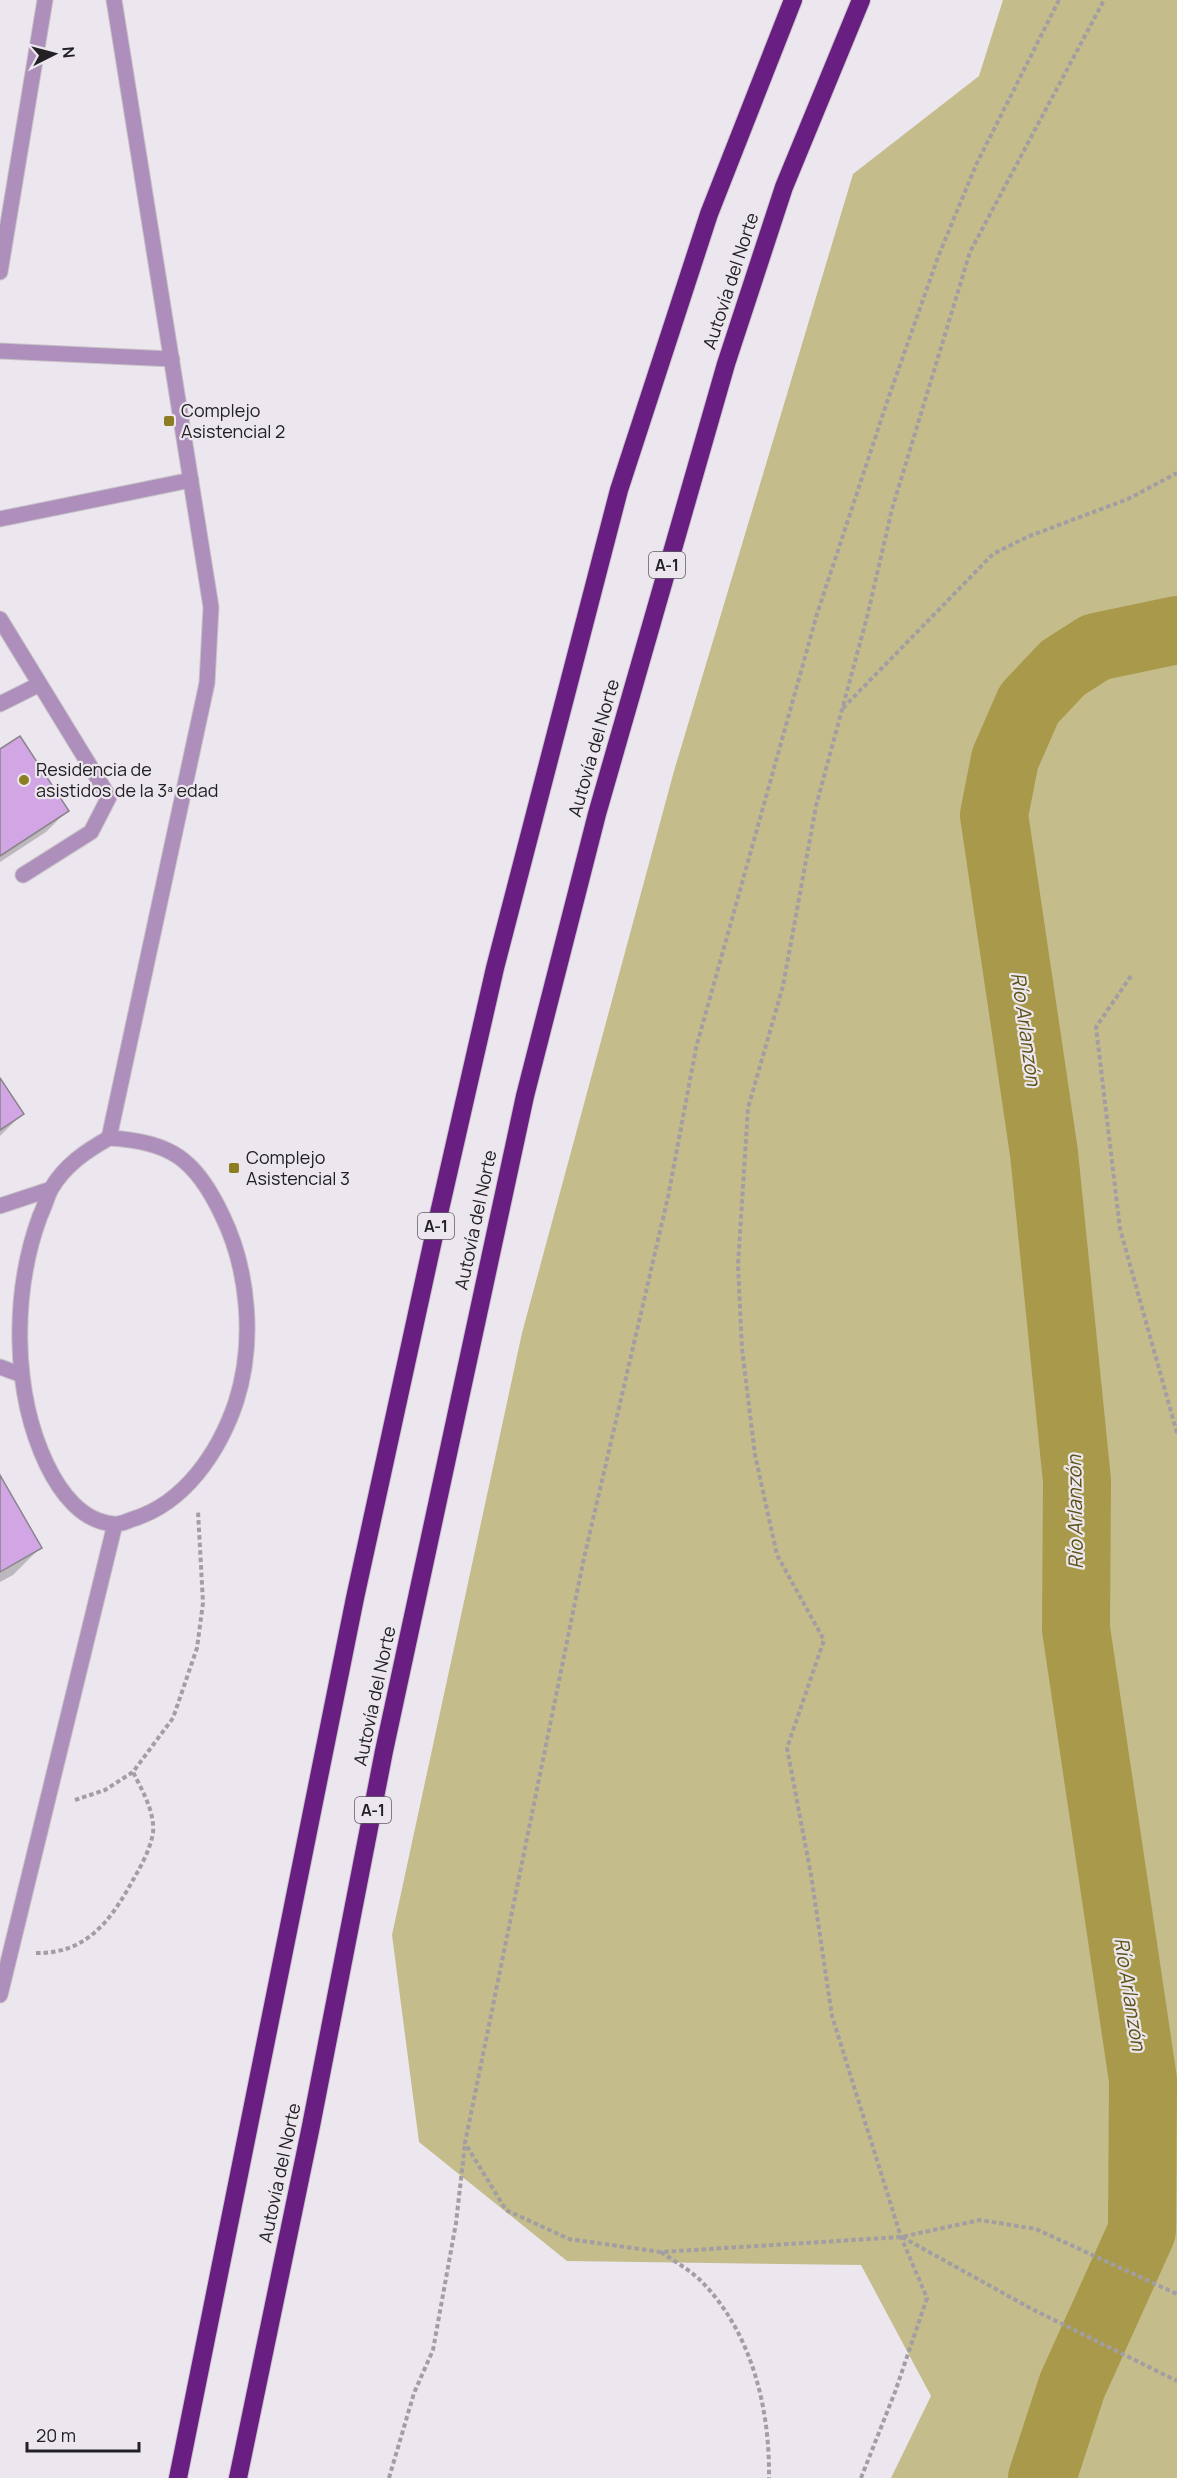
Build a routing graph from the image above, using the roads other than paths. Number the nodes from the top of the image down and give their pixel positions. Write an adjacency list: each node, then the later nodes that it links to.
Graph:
1 (45, 0): 5 (lane)
2 (114, 0): 7 (lane)
3 (793, 0): 21 (highway, Autovía del Norte / A-1)
4 (861, 0): 22 (highway, Autovía del Norte / A-1)
5 (0, 272)
6 (0, 351): 7 (lane)
7 (172, 359): 8 (lane)
8 (191, 480): 9 (lane); 14 (lane)
9 (0, 519)
10 (0, 619): 11 (lane)
11 (40, 684): 12 (lane); 13 (lane)
12 (0, 704)
13 (23, 875)
14 (109, 1138): 15 (lane); 19 (lane)
15 (51, 1189): 16 (lane); 18 (lane)
16 (0, 1206)
17 (0, 1367): 18 (lane)
18 (22, 1375): 19 (lane)
19 (116, 1524): 20 (lane)
20 (0, 1995)
21 (178, 2478)
22 (238, 2478)

